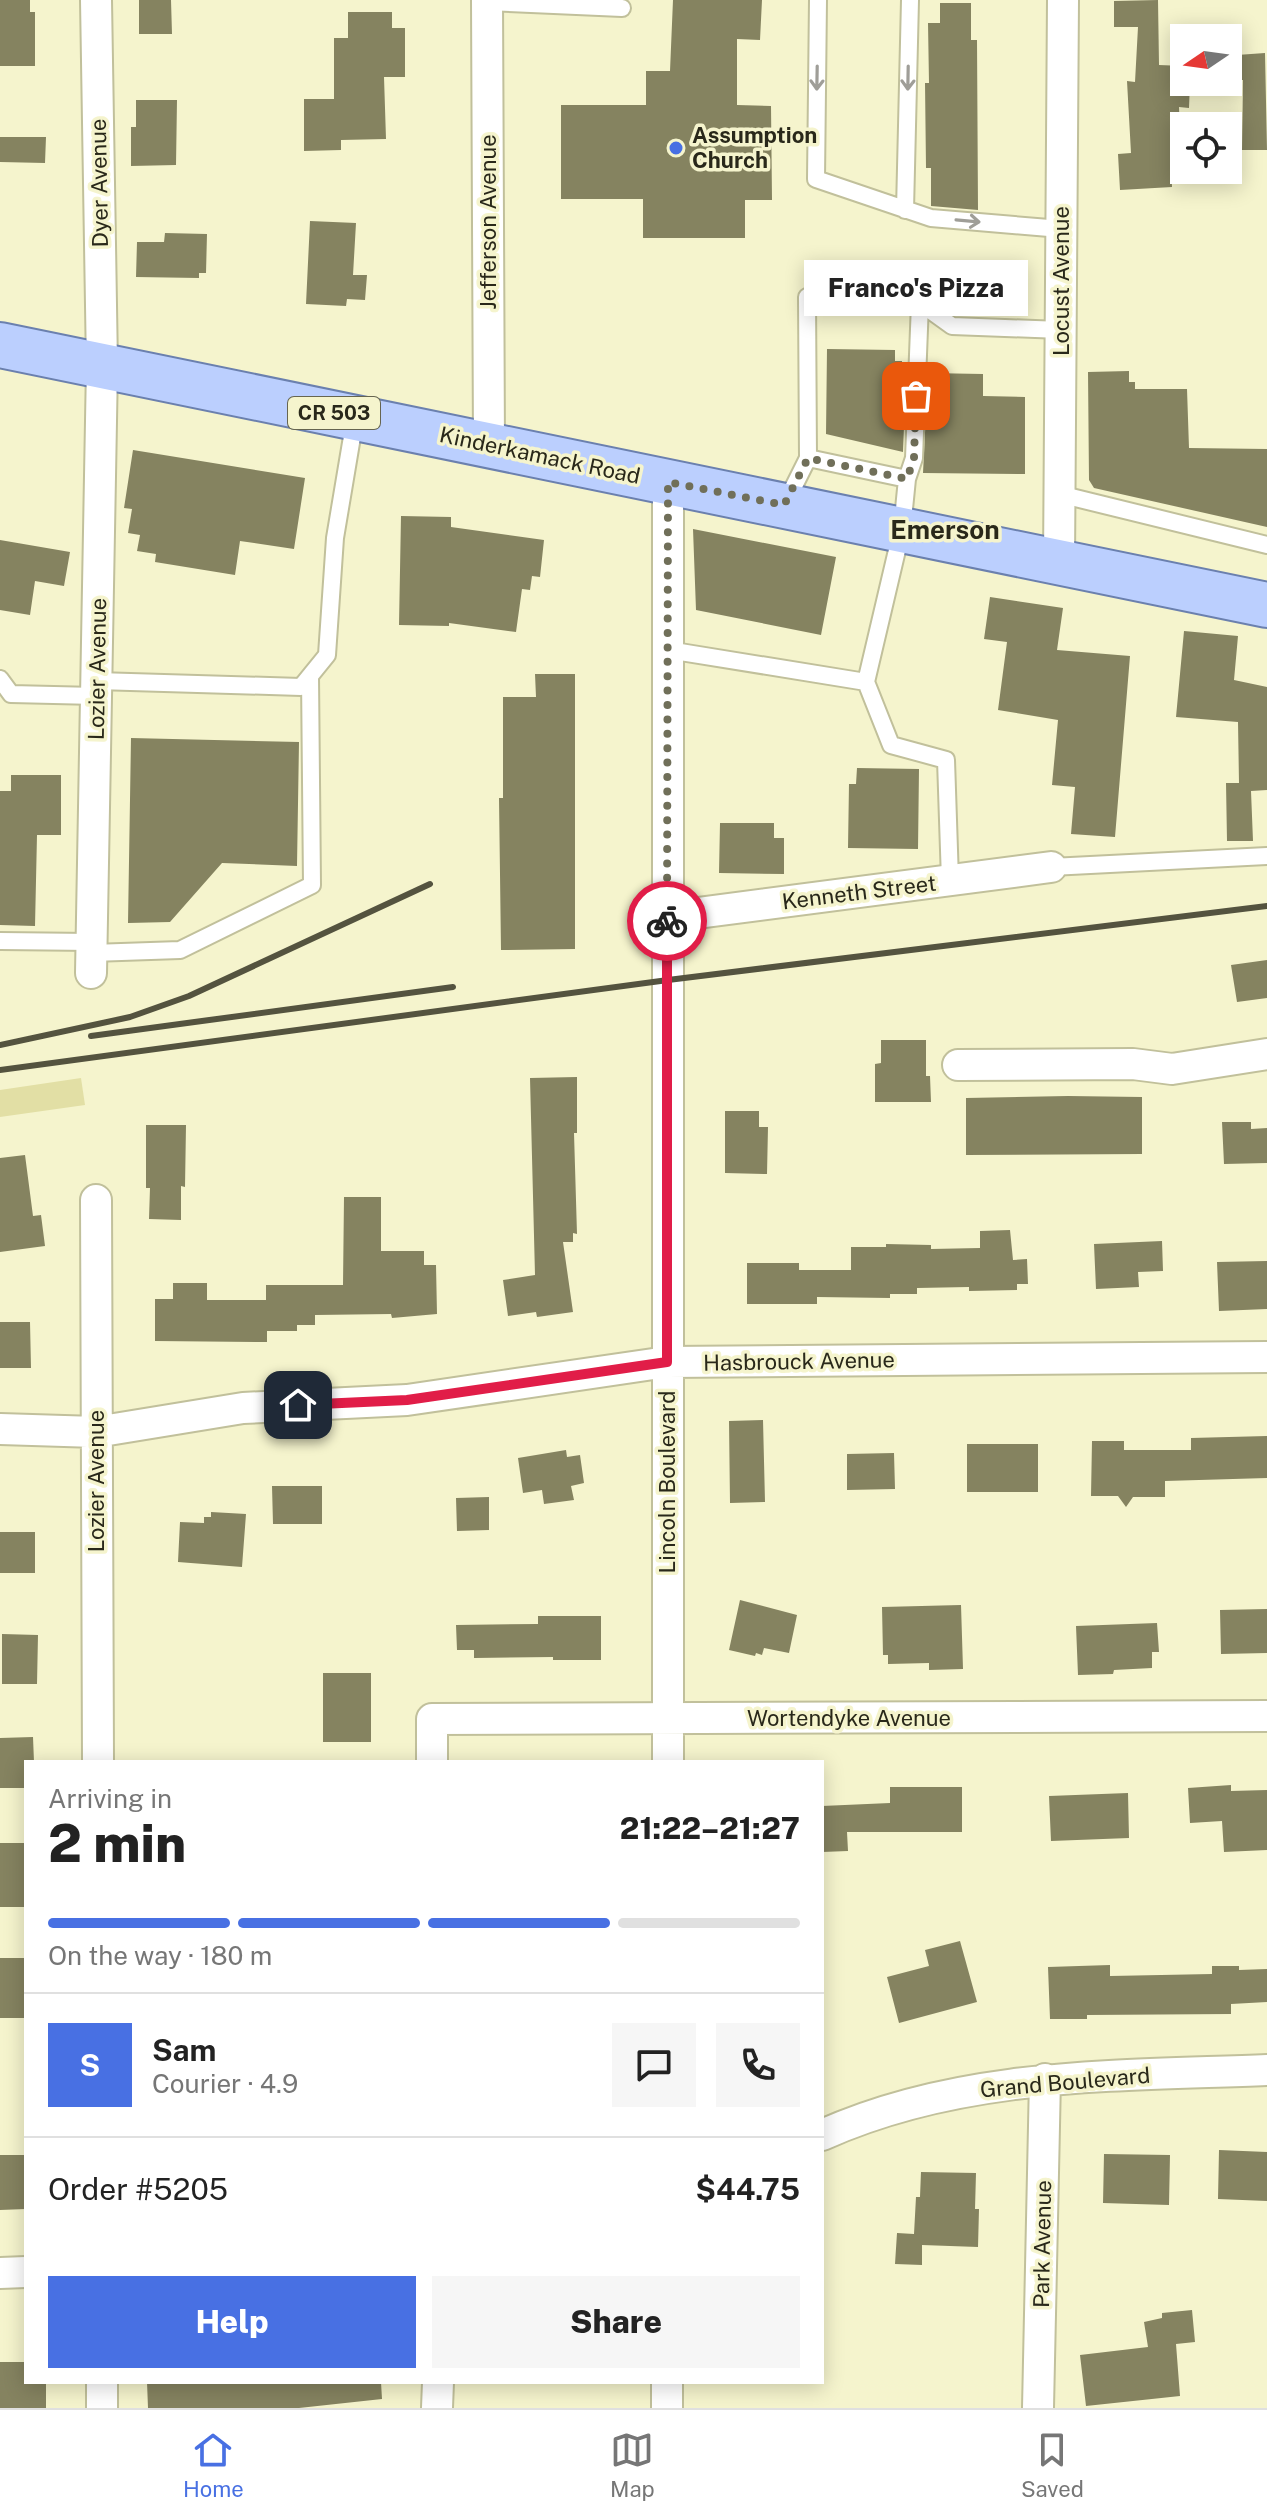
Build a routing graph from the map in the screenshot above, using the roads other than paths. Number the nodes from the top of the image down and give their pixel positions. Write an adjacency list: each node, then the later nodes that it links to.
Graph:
1 (96, 0): 12 (street, Dyer Avenue)
2 (818, 0): 7 (lane, one-way to 7)
3 (910, 0): 7 (lane, one-way to 7)
4 (1063, 0): 8 (street, Locust Avenue)
5 (487, 1): 6 (lane); 14 (street, Jefferson Avenue)
6 (622, 8)
7 (905, 210): 8 (lane, one-way to 8)
8 (1061, 229): 10 (street, Locust Avenue)
9 (920, 303): 10 (lane); 15 (lane); 16 (lane)
10 (1061, 330): 18 (street, Locust Avenue)
11 (0, 345): 12 (main road, Kinderkamack Road / CR 503)
12 (102, 366): 13 (main road, Kinderkamack Road / CR 503); 28 (street, Lozier Avenue)
13 (355, 417): 14 (main road, Kinderkamack Road / CR 503); 25 (lane)
14 (489, 445): 17 (main road, Kinderkamack Road / CR 503)
15 (808, 458): 16 (lane); 19 (lane)
16 (907, 479): 20 (lane)
17 (668, 482): 19 (main road, Kinderkamack Road / CR 503); 24 (street, Lincoln Boulevard)
18 (1059, 494): 21 (lane); 22 (street, Locust Avenue)
19 (784, 505): 20 (main road, Kinderkamack Road / CR 503)
20 (902, 529): 22 (main road, Kinderkamack Road / CR 503); 27 (lane)
21 (1267, 545)
22 (1059, 562): 23 (main road, Kinderkamack Road / CR 503)
23 (1267, 605)
24 (668, 650): 27 (lane); 32 (street, Lincoln Boulevard)
25 (310, 676): 28 (lane); 34 (lane)
26 (0, 679): 28 (lane)
27 (866, 682): 31 (lane)
28 (96, 688): 34 (street, Lozier Avenue)
29 (1267, 856): 30 (lane)
30 (1051, 867): 31 (street, Kenneth Street)
31 (950, 880): 32 (street, Kenneth Street)
32 (667, 917): 39 (street, Lincoln Boulevard)
33 (0, 941): 34 (lane)
34 (91, 956)
35 (1267, 1054): 36 (street)
36 (958, 1065)
37 (96, 1200): 41 (street, Lozier Avenue)
38 (1267, 1357): 39 (street, Hasbrouck Avenue)
39 (667, 1362): 41 (street, Hasbrouck Avenue); 43 (street, Lincoln Boulevard)
40 (0, 1429): 41 (street, Hasbrouck Avenue)
41 (96, 1432): 44 (street, Lozier Avenue)
42 (1267, 1716): 43 (street, Wortendyke Avenue)
43 (668, 1719): 45 (street, Wortendyke Avenue); 46 (street, Lincoln Boulevard)
44 (98, 1760)
45 (432, 1760)
46 (668, 1760)
47 (1267, 2070): 48 (street, Grand Boulevard)
48 (1045, 2079): 49 (street, Grand Boulevard); 58 (street, Park Avenue)
49 (824, 2134)
50 (24, 2272): 51 (street)
51 (0, 2273)
52 (102, 2384): 55 (street)
53 (438, 2384): 56 (street)
54 (667, 2384): 57 (street)
55 (102, 2408)
56 (437, 2408)
57 (667, 2408)
58 (1038, 2408)

